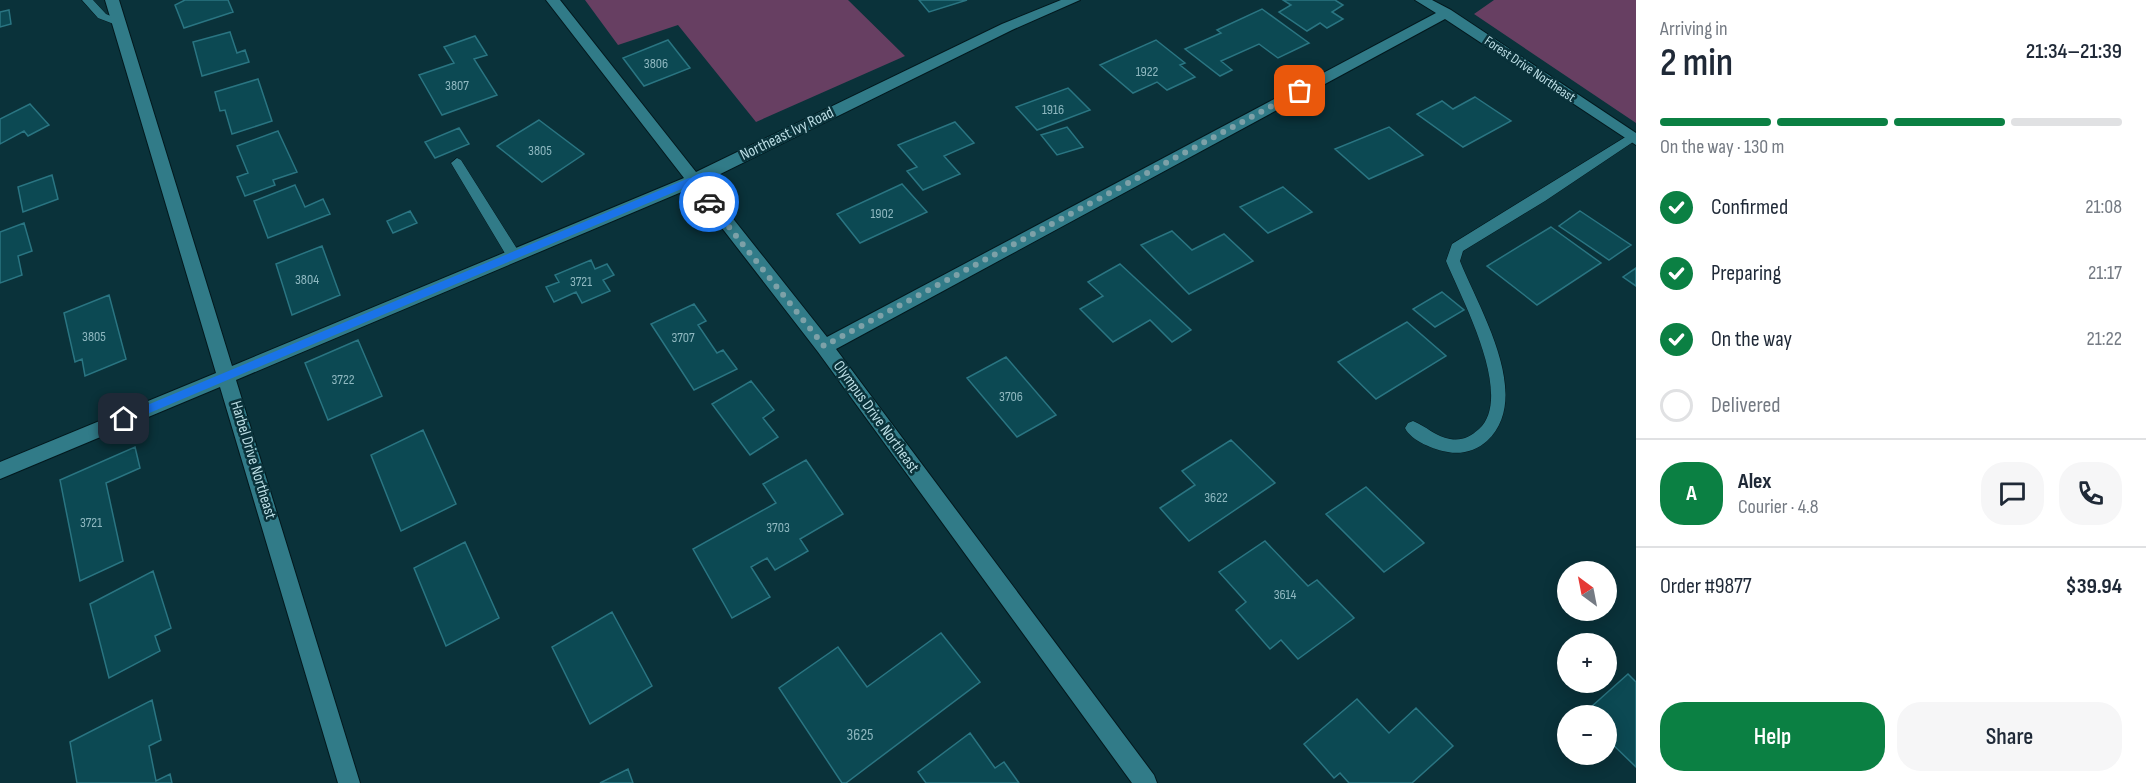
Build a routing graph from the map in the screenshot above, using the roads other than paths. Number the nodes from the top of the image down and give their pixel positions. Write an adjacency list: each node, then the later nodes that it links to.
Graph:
1 (87, 0): 7 (lane)
2 (112, 0): 7 (street, Harbel Drive Northeast)
3 (553, 0): 10 (street, Olympus Drive Northeast)
4 (1073, 0): 10 (street, Northeast Ivy Road)
5 (1422, 0): 6 (street, Forest Drive Northeast)
6 (1446, 13): 8 (street, Forest Drive Northeast); 12 (street)
7 (119, 22): 13 (street, Harbel Drive Northeast)
8 (1634, 138): 14 (lane)
9 (457, 163): 11 (lane)
10 (692, 181): 11 (street, Northeast Ivy Road); 12 (street, Olympus Drive Northeast)
11 (514, 256): 13 (street, Northeast Ivy Road)
12 (824, 346): 17 (street, Olympus Drive Northeast)
13 (228, 376): 15 (street, Northeast Ivy Road); 16 (street, Harbel Drive Northeast)
14 (1413, 428)
15 (0, 471)
16 (349, 783)
17 (1146, 783)

